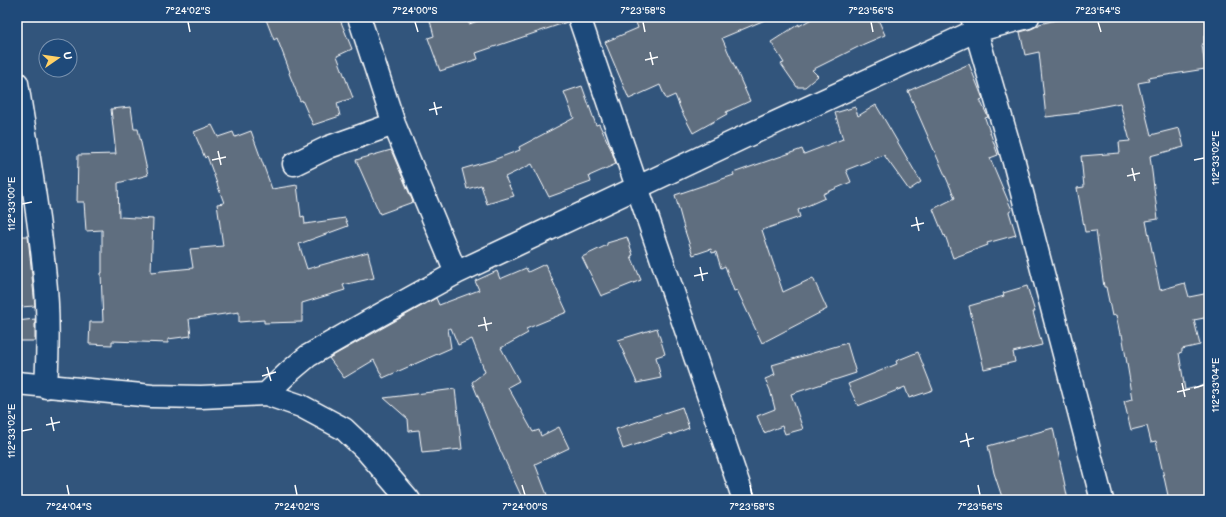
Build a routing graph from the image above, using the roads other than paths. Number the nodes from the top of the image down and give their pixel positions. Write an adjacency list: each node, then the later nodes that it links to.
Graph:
1 (359, 17): 6 (street)
2 (579, 17): 8 (street)
3 (1028, 17): 4 (street)
4 (973, 24): 8 (street); 15 (street)
5 (17, 83): 11 (street)
6 (394, 124): 7 (street); 9 (street)
7 (294, 164)
8 (637, 188): 9 (street); 14 (street)
9 (456, 273): 12 (street)
10 (17, 383): 11 (street)
11 (46, 387): 12 (street)
12 (266, 394): 13 (street)
13 (409, 500)
14 (744, 500)
15 (1102, 500)

